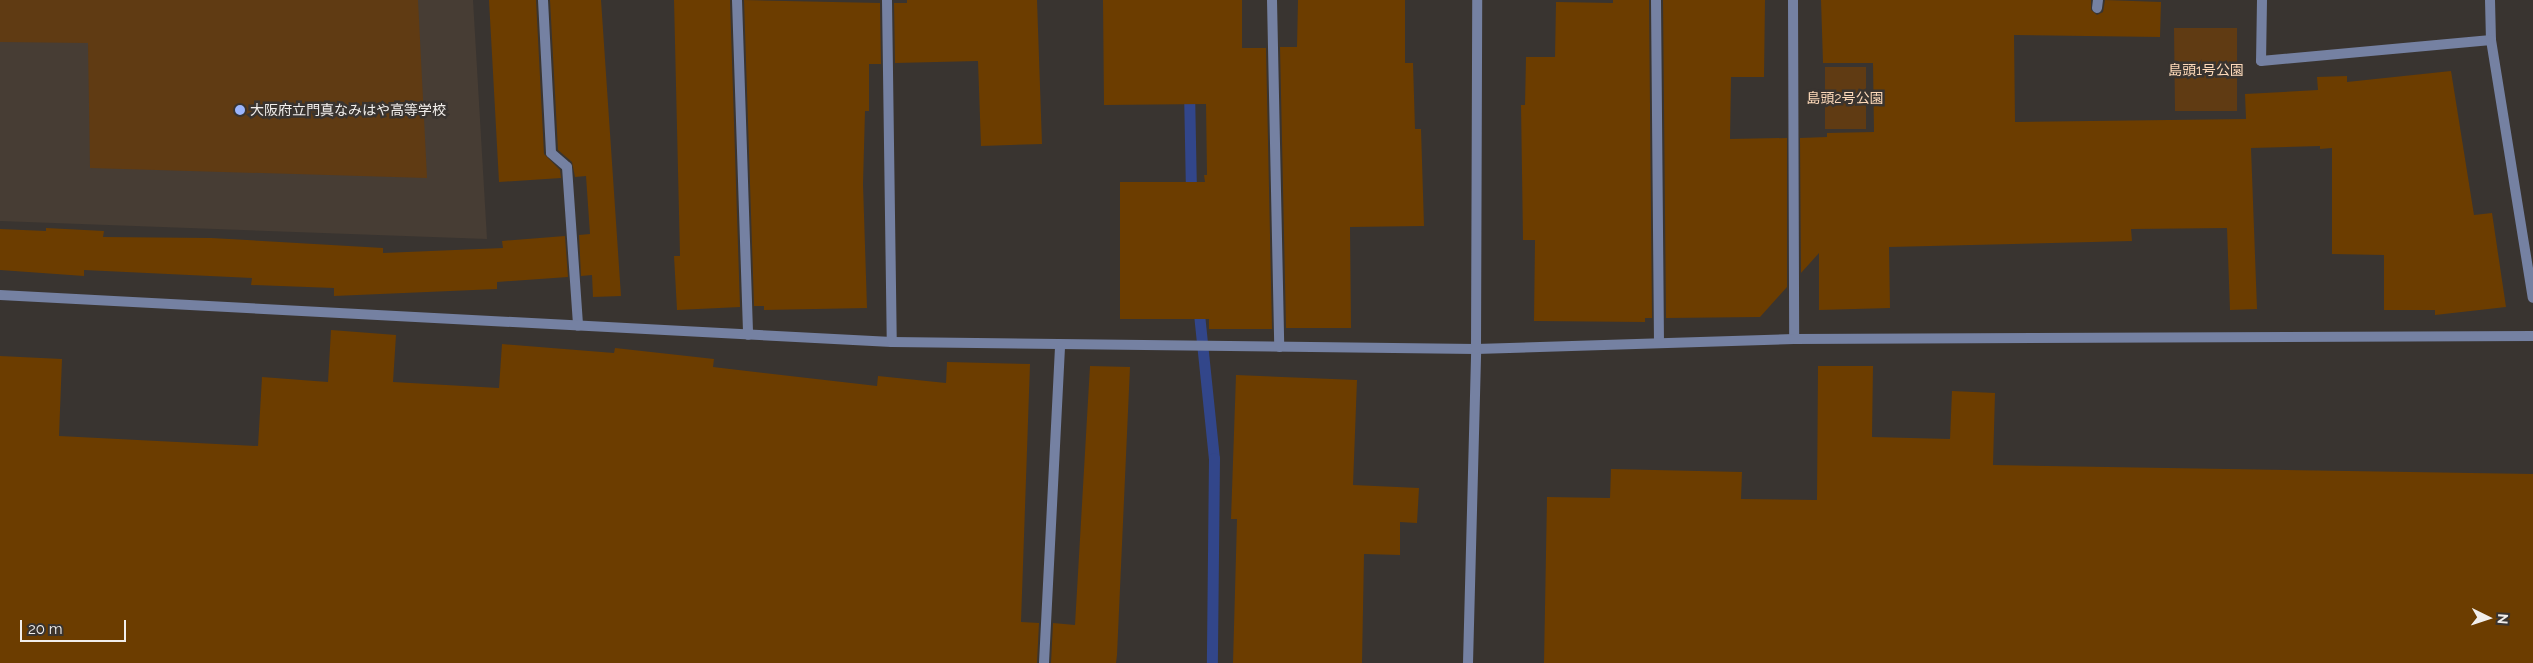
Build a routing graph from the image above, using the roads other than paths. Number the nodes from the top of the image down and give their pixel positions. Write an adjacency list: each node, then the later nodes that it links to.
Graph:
1 (543, 0): 13 (street)
2 (737, 0): 14 (street)
3 (887, 0): 17 (street)
4 (1272, 0): 20 (street)
5 (1477, 0): 21 (street)
6 (1656, 0): 18 (street)
7 (1793, 0): 16 (street)
8 (2262, 0): 10 (street)
9 (2490, 0): 10 (street)
10 (2491, 40): 12 (street)
11 (0, 295): 13 (street)
12 (2533, 298)
13 (578, 326): 14 (street)
14 (748, 335): 17 (street)
15 (2533, 336): 16 (street)
16 (1794, 339): 18 (street)
17 (892, 342): 19 (street)
18 (1659, 342): 21 (street)
19 (1060, 344): 20 (street); 22 (street)
20 (1279, 346): 21 (street)
21 (1476, 348): 23 (street)
22 (1044, 663)
23 (1468, 663)

